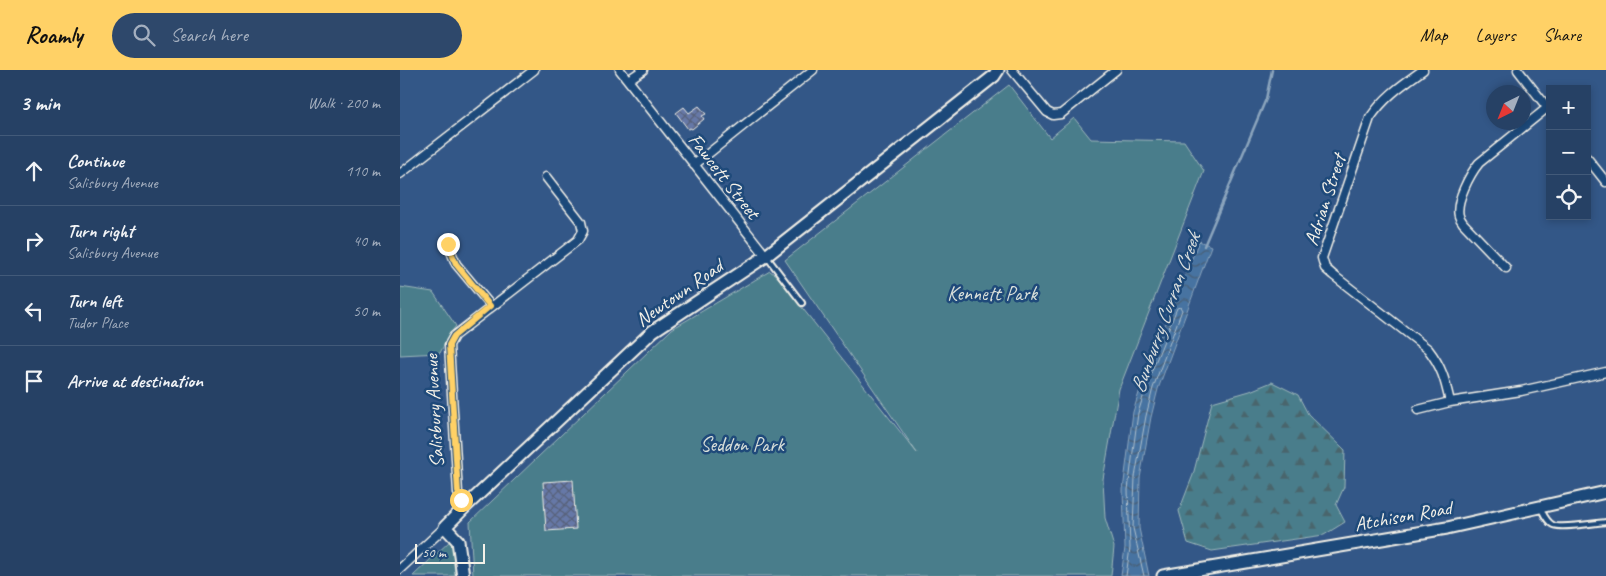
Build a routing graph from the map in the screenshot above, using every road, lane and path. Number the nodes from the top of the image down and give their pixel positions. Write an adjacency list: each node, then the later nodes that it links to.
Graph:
1 (534, 70): 15 (street)
2 (620, 70): 10 (street, Fawcett Street)
3 (643, 70): 10 (street)
4 (813, 70): 14 (street)
5 (998, 70): 19 (street, Newtown Road)
6 (1012, 70): 7 (street)
7 (1116, 70)
8 (1423, 70): 24 (street, Adrian Street)
9 (1518, 70): 11 (street)
10 (628, 80): 14 (street, Fawcett Street)
11 (1546, 105)
12 (1546, 111): 20 (street)
13 (1591, 163): 17 (street)
14 (694, 165): 19 (street, Fawcett Street)
15 (400, 174)
16 (546, 178): 22 (street, Salisbury Avenue)
17 (1606, 182)
18 (448, 244): 22 (street)
19 (766, 256): 21 (lane, Fawcett Street); 27 (street, Newtown Road)
20 (1506, 268)
21 (802, 303)
22 (490, 306): 27 (street, Salisbury Avenue)
23 (1606, 372): 24 (street)
24 (1450, 402): 25 (street)
25 (1418, 410)
26 (1606, 492): 28 (street, Atchison Road)
27 (466, 506): 30 (street, Newtown Road)
28 (1540, 507): 29 (lane); 32 (street, Atchison Road)
29 (1606, 522)
30 (445, 527): 31 (street, Newtown Road); 33 (street)
31 (400, 569)
32 (1205, 573): 34 (street, Atchison Road)
33 (463, 576)
34 (1163, 576)

